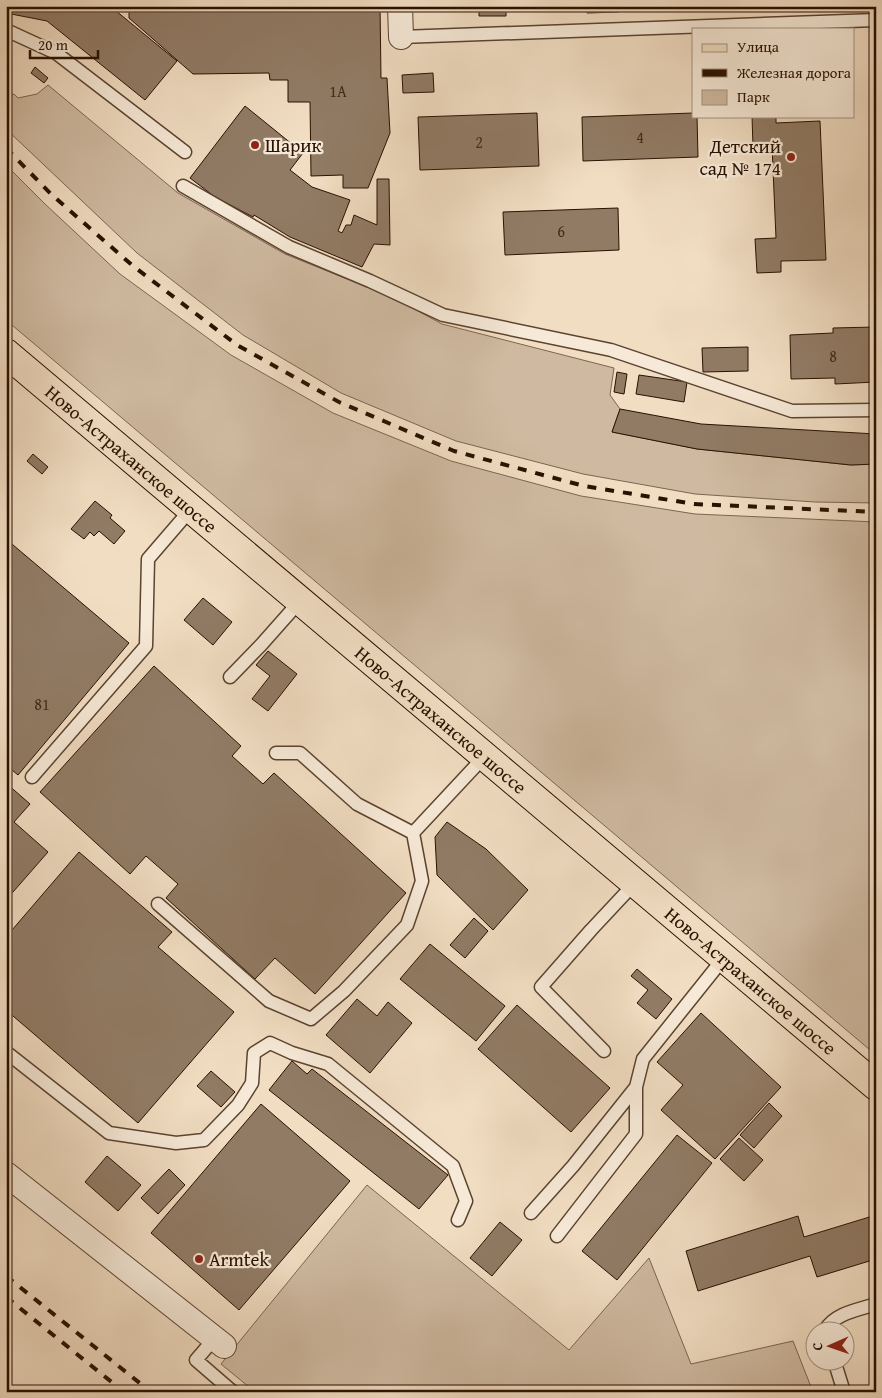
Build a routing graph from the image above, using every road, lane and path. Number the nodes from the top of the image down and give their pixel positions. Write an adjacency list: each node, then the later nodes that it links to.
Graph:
1 (400, 6): 4 (street)
2 (876, 20): 4 (lane)
3 (6, 30): 5 (lane)
4 (401, 37)
5 (185, 152)
6 (184, 186): 8 (lane)
7 (6, 353): 9 (main road, Ново-Астраханское шоссе)
8 (876, 410)
9 (191, 509): 10 (main road, Ново-Астраханское шоссе); 14 (lane)
10 (300, 601): 11 (lane); 13 (main road, Ново-Астраханское шоссе)
11 (230, 677)
12 (276, 753): 15 (lane)
13 (484, 757): 15 (lane); 16 (main road, Ново-Астраханское шоссе)
14 (32, 777)
15 (413, 833): 17 (lane)
16 (634, 884): 18 (main road, Ново-Астраханское шоссе); 20 (lane)
17 (158, 904)
18 (724, 959): 21 (main road, Ново-Астраханское шоссе); 22 (lane)
19 (6, 1052): 25 (lane)
20 (604, 1052)
21 (876, 1086)
22 (636, 1087): 24 (lane); 26 (lane)
23 (6, 1174): 29 (street)
24 (531, 1213)
25 (458, 1220)
26 (557, 1236)
27 (876, 1304): 28 (lane)
28 (834, 1320)
29 (219, 1342): 31 (lane)
30 (837, 1370): 32 (lane)
31 (233, 1392)
32 (844, 1392)

